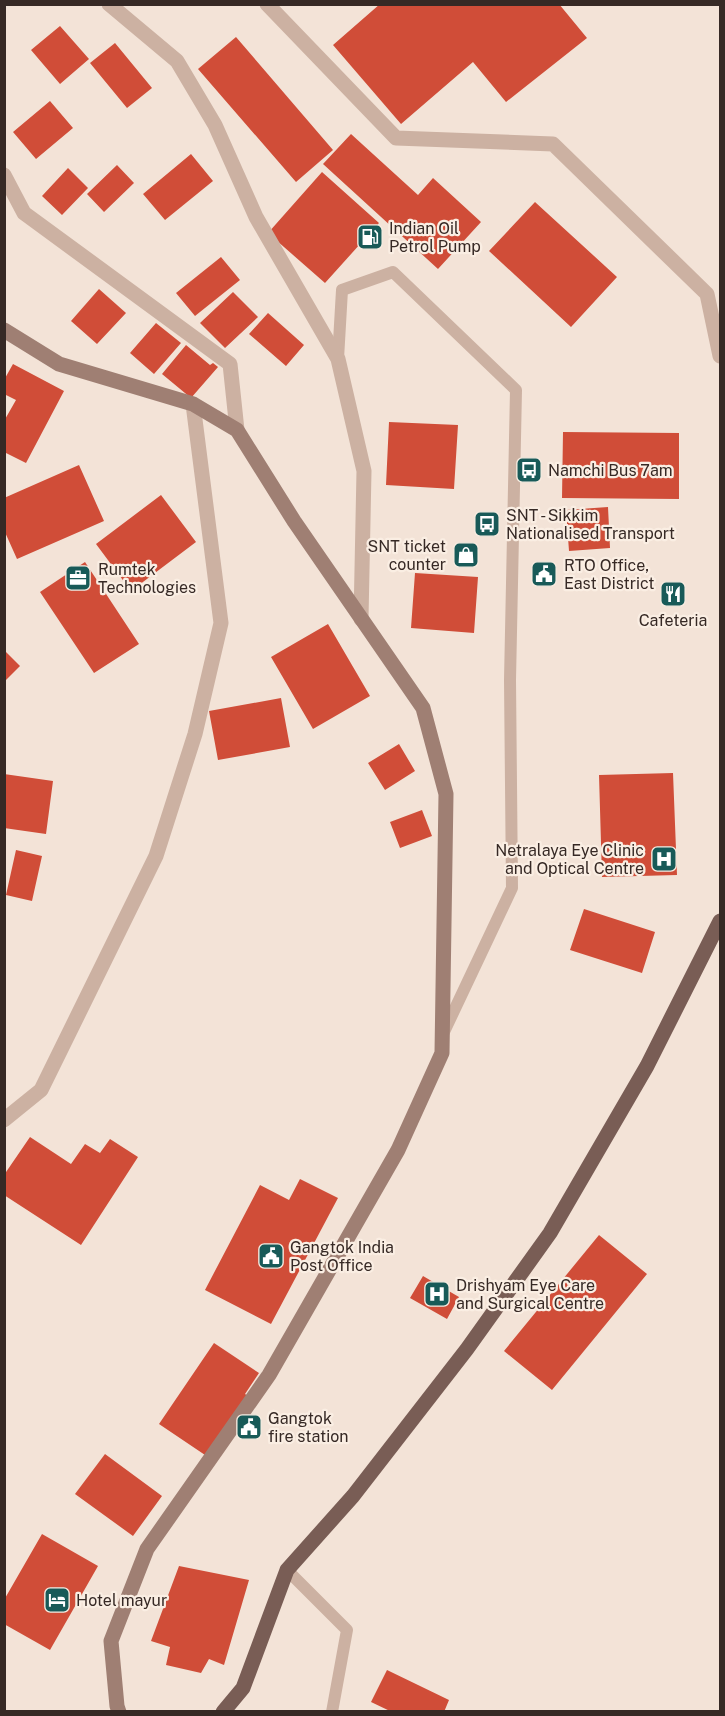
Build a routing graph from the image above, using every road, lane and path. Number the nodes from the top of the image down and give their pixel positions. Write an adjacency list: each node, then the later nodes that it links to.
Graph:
1 (109, 4): 6 (street)
2 (267, 4): 5 (street)
3 (4, 175): 8 (street)
4 (4, 330): 7 (main road)
5 (720, 356)
6 (339, 359): 9 (street); 11 (lane)
7 (193, 404): 8 (main road); 12 (street)
8 (237, 430): 9 (main road)
9 (361, 619): 11 (main road)
10 (720, 921): 13 (main road)
11 (442, 1036): 14 (main road)
12 (4, 1120)
13 (287, 1570): 15 (main road); 16 (lane)
14 (119, 1712)
15 (223, 1712)
16 (332, 1712)

